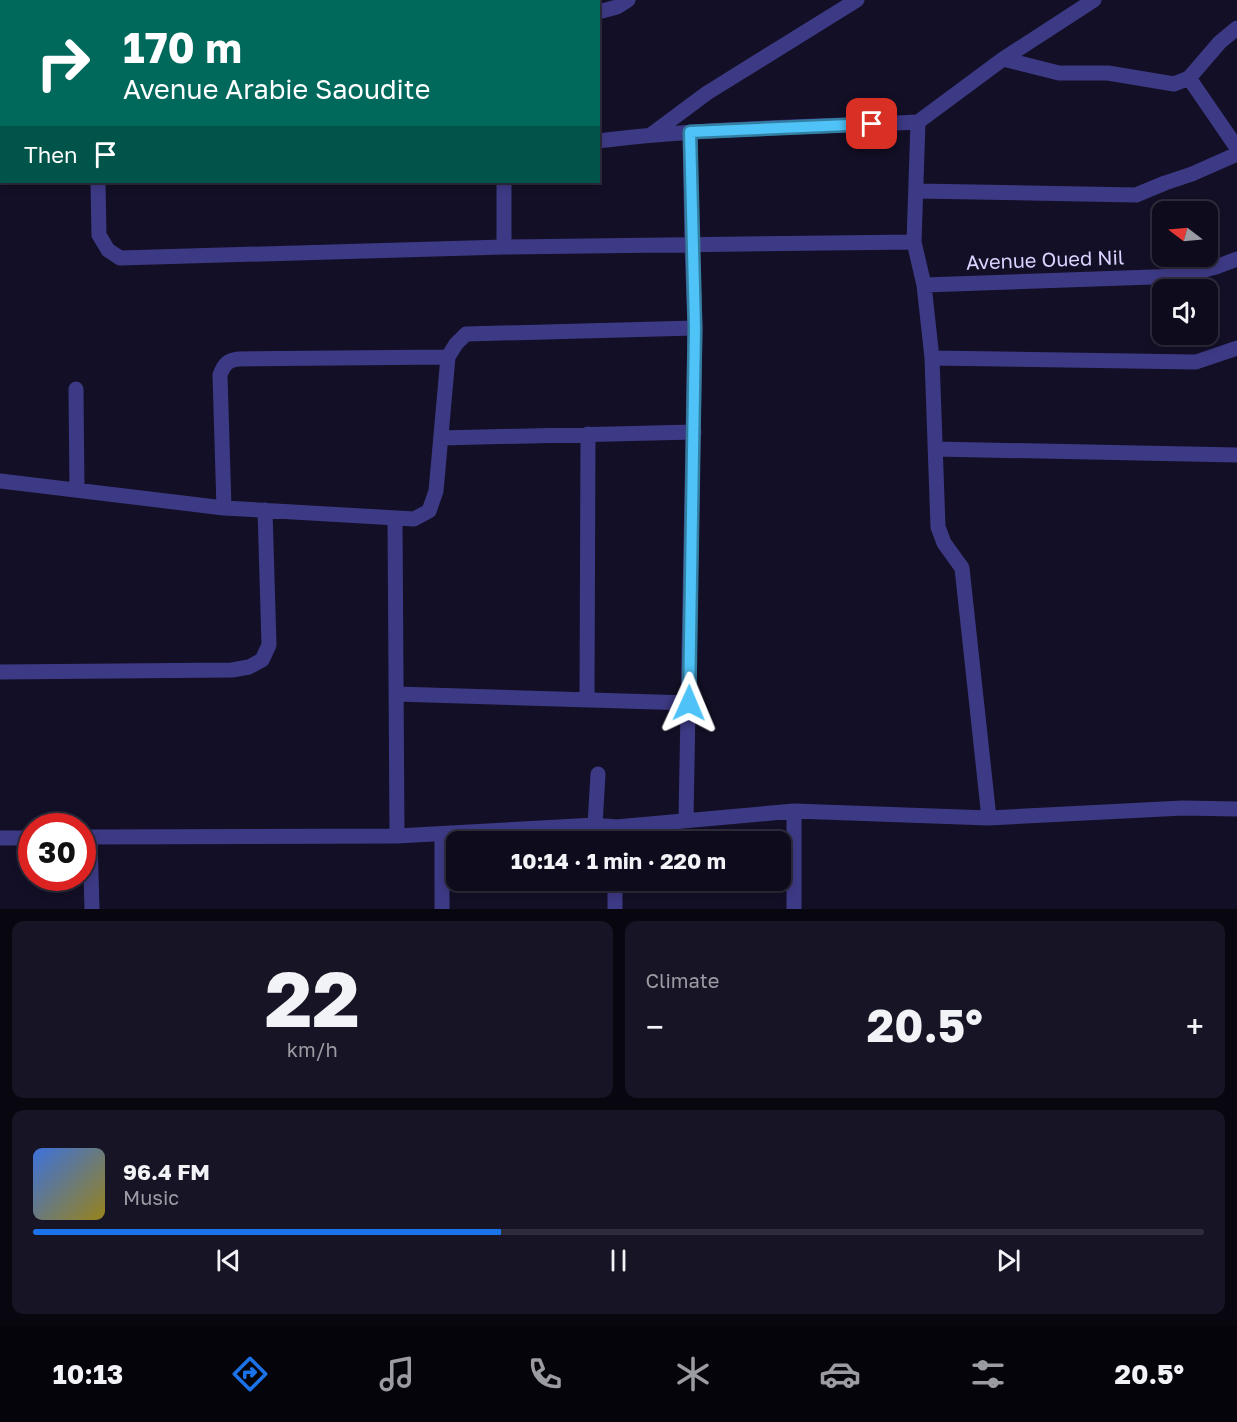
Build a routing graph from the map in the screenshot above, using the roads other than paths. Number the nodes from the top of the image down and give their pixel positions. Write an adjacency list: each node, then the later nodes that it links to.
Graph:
1 (857, 0): 10 (street)
2 (1094, 0): 6 (street)
3 (620, 2): 4 (street)
4 (600, 11)
5 (1237, 28): 7 (street)
6 (1003, 59): 7 (street); 8 (street)
7 (1189, 78): 12 (street)
8 (918, 122): 9 (street); 16 (street)
9 (690, 132): 10 (street); 18 (street)
10 (652, 135): 11 (street)
11 (600, 141)
12 (1237, 148)
13 (1237, 154): 16 (street)
14 (98, 183): 19 (street)
15 (504, 183): 19 (street)
16 (917, 191): 17 (street)
17 (914, 242): 18 (street); 21 (street)
18 (692, 245): 19 (street); 22 (street)
19 (504, 247)
20 (1237, 259): 21 (street, Avenue Oued Nil)
21 (924, 285): 25 (street)
22 (695, 328): 24 (street); 27 (street)
23 (1237, 348): 25 (street)
24 (448, 357): 29 (street); 34 (street)
25 (932, 358): 30 (street)
26 (76, 388): 33 (street)
27 (694, 432): 28 (street); 40 (street)
28 (588, 434): 29 (street); 39 (street)
29 (441, 438): 36 (street)
30 (935, 449): 31 (street); 44 (street)
31 (1237, 455)
32 (0, 481): 33 (street)
33 (77, 490): 34 (street)
34 (224, 508): 35 (street)
35 (265, 510): 36 (street); 37 (street)
36 (395, 518): 38 (street)
37 (0, 672)
38 (396, 694): 39 (street); 50 (street)
39 (586, 699): 40 (street)
40 (689, 703): 45 (street)
41 (598, 774): 46 (street)
42 (1237, 809): 44 (street)
43 (794, 811): 44 (street); 45 (street); 59 (street)
44 (989, 818)
45 (686, 819): 48 (street)
46 (595, 825): 47 (street); 49 (street)
47 (609, 831)
48 (630, 831)
49 (442, 834): 50 (street); 57 (street)
50 (397, 836): 51 (street)
51 (96, 837)
52 (0, 838): 53 (street)
53 (18, 838)
54 (90, 891): 56 (street)
55 (615, 891): 58 (street)
56 (92, 909)
57 (442, 909)
58 (615, 909)
59 (794, 909)

